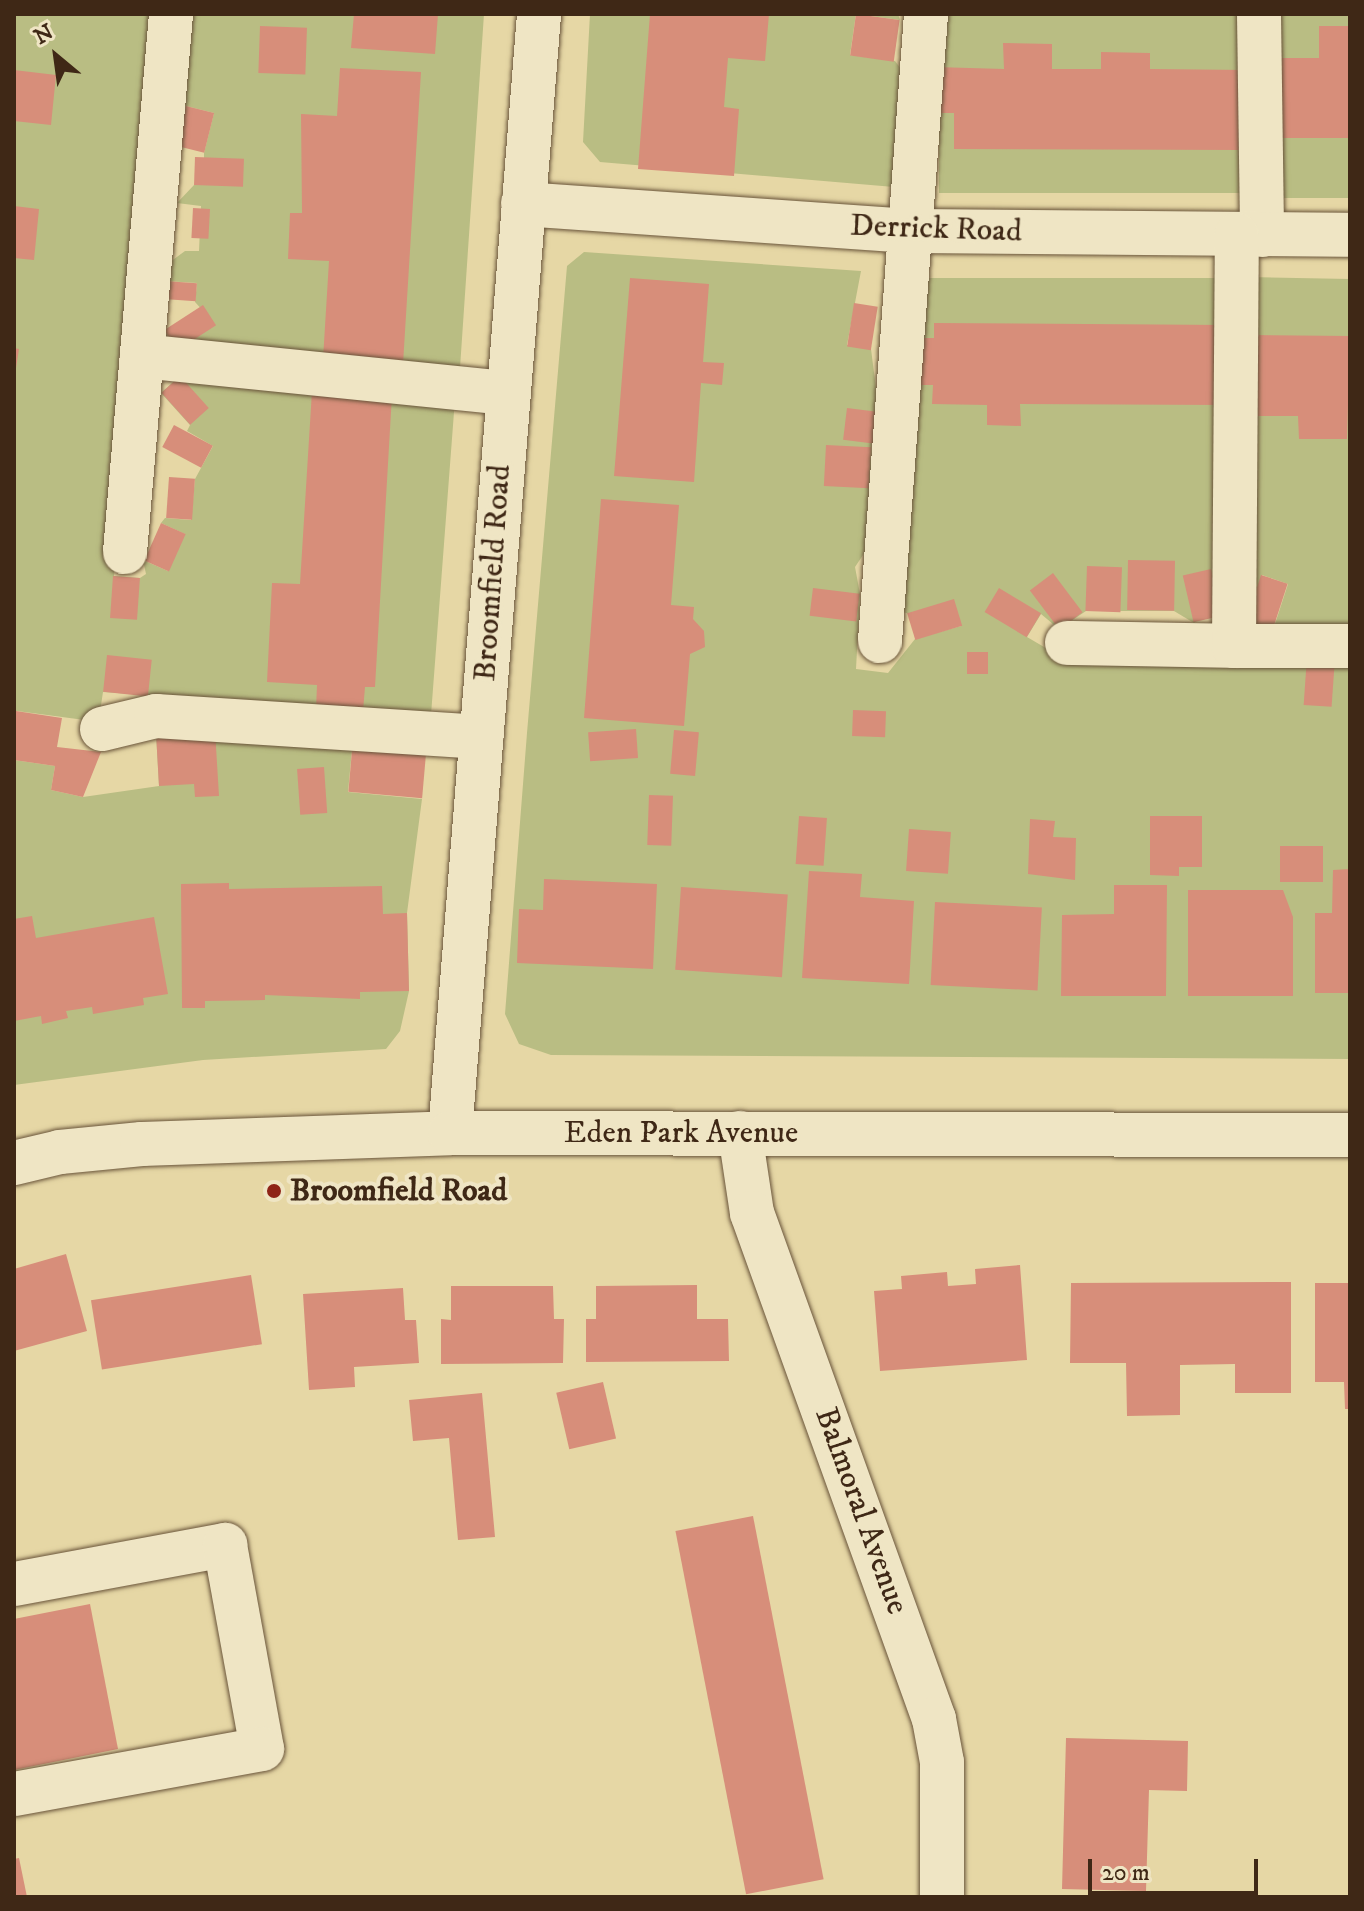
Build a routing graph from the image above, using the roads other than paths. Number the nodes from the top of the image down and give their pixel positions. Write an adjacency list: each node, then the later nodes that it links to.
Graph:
1 (171, 14): 9 (street)
2 (539, 14): 5 (street, Broomfield Road)
3 (926, 14): 6 (street)
4 (1259, 14): 7 (street)
5 (523, 204): 6 (street, Derrick Road); 10 (street, Broomfield Road)
6 (909, 231): 7 (street, Derrick Road); 12 (street)
7 (1250, 235): 8 (street, Derrick Road); 14 (street)
8 (1350, 235)
9 (142, 356): 10 (street); 11 (street)
10 (505, 393): 17 (street, Broomfield Road)
11 (125, 552)
12 (880, 641)
13 (1067, 643): 14 (street)
14 (1234, 646): 15 (street)
15 (1350, 646)
16 (102, 729): 17 (street)
17 (481, 737): 18 (street, Broomfield Road)
18 (450, 1133): 19 (street, Eden Park Avenue); 21 (street, Eden Park Avenue)
19 (740, 1133): 20 (street, Eden Park Avenue); 24 (street, Balmoral Avenue)
20 (1350, 1135)
21 (14, 1163)
22 (14, 1584): 23 (street)
23 (14, 1794)
24 (942, 1897)

